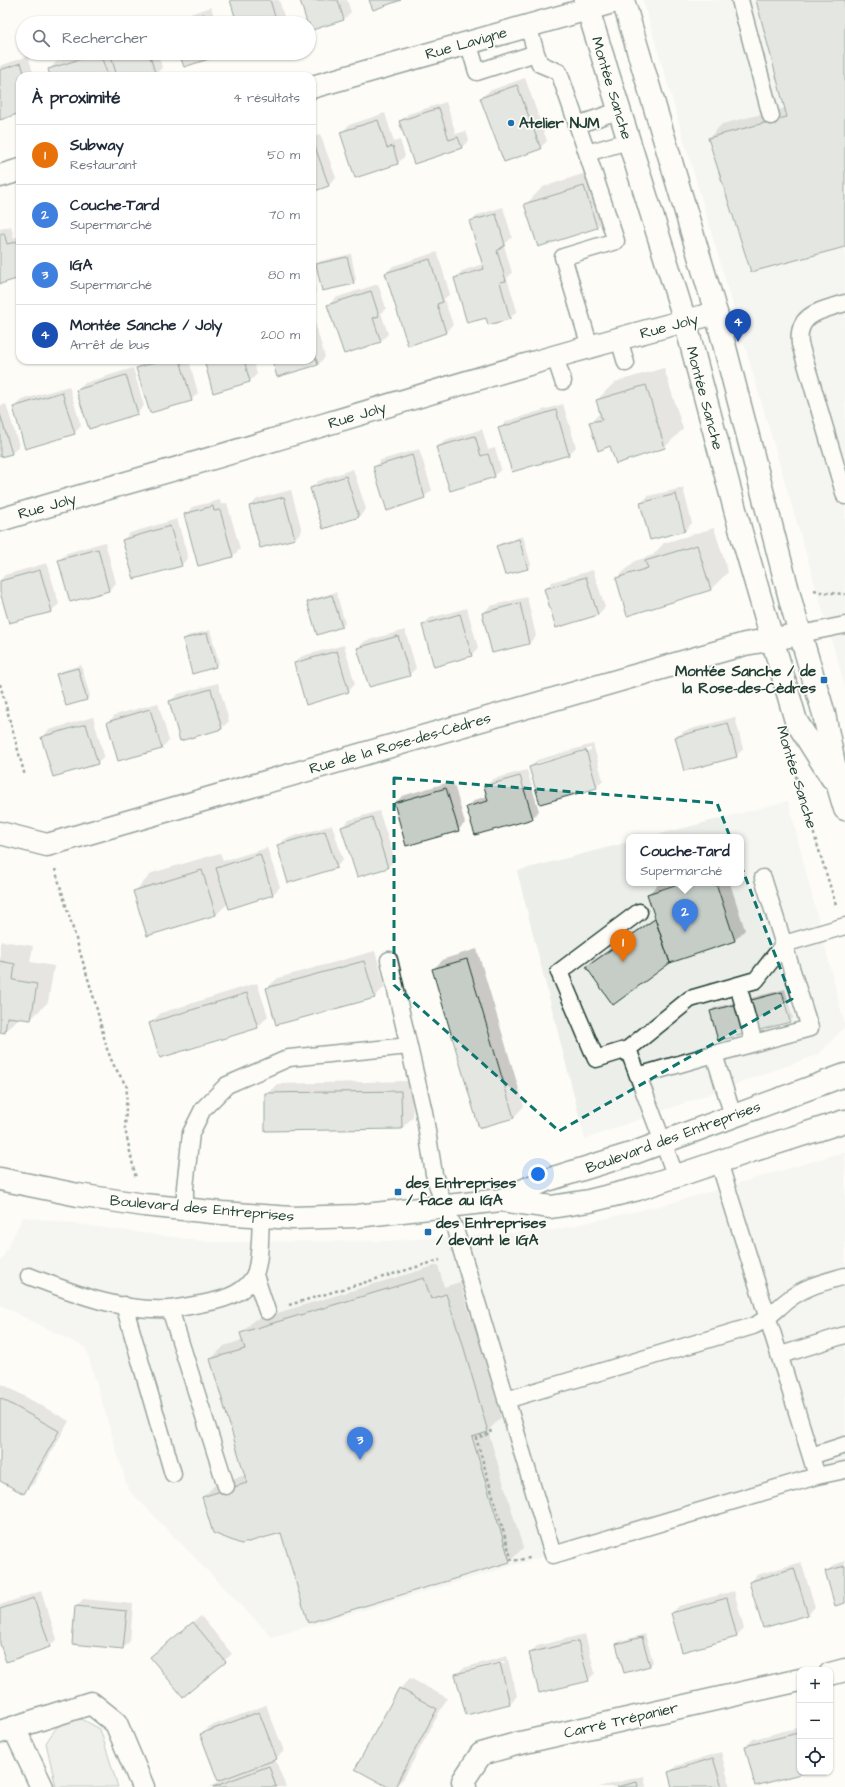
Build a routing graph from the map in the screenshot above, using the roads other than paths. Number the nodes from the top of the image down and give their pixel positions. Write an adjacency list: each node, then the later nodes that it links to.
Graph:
1 (621, 0): 3 (street, Rue Lavigne); 16 (street, Montée Sanche)
2 (740, 0): 9 (lane)
3 (586, 4): 4 (street, Rue Lavigne); 8 (street, Montée Sanche)
4 (528, 25): 5 (street, Rue Lavigne); 6 (lane)
5 (468, 42): 6 (lane); 7 (street, Rue Lavigne)
6 (536, 53): 10 (lane)
7 (316, 86)
8 (618, 111): 10 (lane); 11 (street, Montée Sanche)
9 (771, 116)
10 (577, 125): 12 (lane)
11 (628, 141): 12 (lane); 17 (street, Montée Sanche)
12 (587, 153): 19 (lane)
13 (16, 171): 14 (street)
14 (0, 176)
15 (845, 303): 23 (lane)
16 (716, 313): 17 (street, Rue Joly); 26 (street, Montée Sanche)
17 (685, 321): 18 (street, Rue Joly); 27 (street, Montée Sanche)
18 (619, 339): 19 (street, Rue Joly); 21 (lane)
19 (590, 347): 20 (street, Rue Joly)
20 (555, 357): 22 (lane); 24 (street, Rue Joly)
21 (626, 363)
22 (563, 382)
23 (845, 496)
24 (0, 520)
25 (845, 625): 26 (lane)
26 (801, 634): 27 (street, Rue de la Rose-des-Cèdres); 28 (street, Montée Sanche)
27 (772, 639): 28 (street, Montée Sanche); 29 (street, Rue de la Rose-des-Cèdres)
28 (842, 799)
29 (0, 833)
30 (763, 878): 33 (lane)
31 (640, 912): 38 (lane)
32 (845, 926): 33 (lane)
33 (784, 944): 35 (lane); 36 (lane)
34 (389, 960): 37 (lane)
35 (738, 985): 36 (lane); 38 (lane)
36 (754, 1043): 39 (lane)
37 (409, 1046): 49 (lane); 50 (lane)
38 (628, 1049): 41 (lane)
39 (714, 1054): 41 (lane); 42 (lane)
40 (845, 1075): 42 (street, Boulevard des Entreprises)
41 (638, 1076): 44 (lane)
42 (732, 1116): 44 (street, Boulevard des Entreprises)
43 (845, 1121): 45 (street, Boulevard des Entreprises)
44 (662, 1142): 46 (lane); 48 (street, Boulevard des Entreprises)
45 (720, 1162): 46 (street, Boulevard des Entreprises); 58 (lane)
46 (676, 1177): 48 (street, Boulevard des Entreprises)
47 (0, 1179): 50 (street, Boulevard des Entreprises)
48 (501, 1200): 49 (street, Boulevard des Entreprises)
49 (444, 1207): 51 (street, Boulevard des Entreprises); 61 (lane)
50 (184, 1210): 51 (street, Boulevard des Entreprises)
51 (261, 1216): 52 (lane)
52 (255, 1275): 56 (lane); 57 (lane)
53 (29, 1276): 55 (lane)
54 (845, 1276): 58 (lane)
55 (124, 1305): 56 (lane); 65 (lane)
56 (170, 1309): 67 (lane)
57 (267, 1311)
58 (769, 1317): 60 (lane); 61 (lane)
59 (845, 1335): 60 (lane)
60 (781, 1355): 63 (lane)
61 (506, 1400): 66 (lane)
62 (845, 1445): 63 (lane)
63 (811, 1456): 66 (lane)
64 (845, 1470): 66 (lane)
65 (174, 1474)
66 (817, 1476)
67 (226, 1486)
68 (845, 1670): 69 (street)
69 (833, 1673)
70 (797, 1681): 74 (street, Carré Trépanier)
71 (7, 1730): 72 (street); 73 (street)
72 (42, 1787)
73 (143, 1787)
74 (465, 1787)

